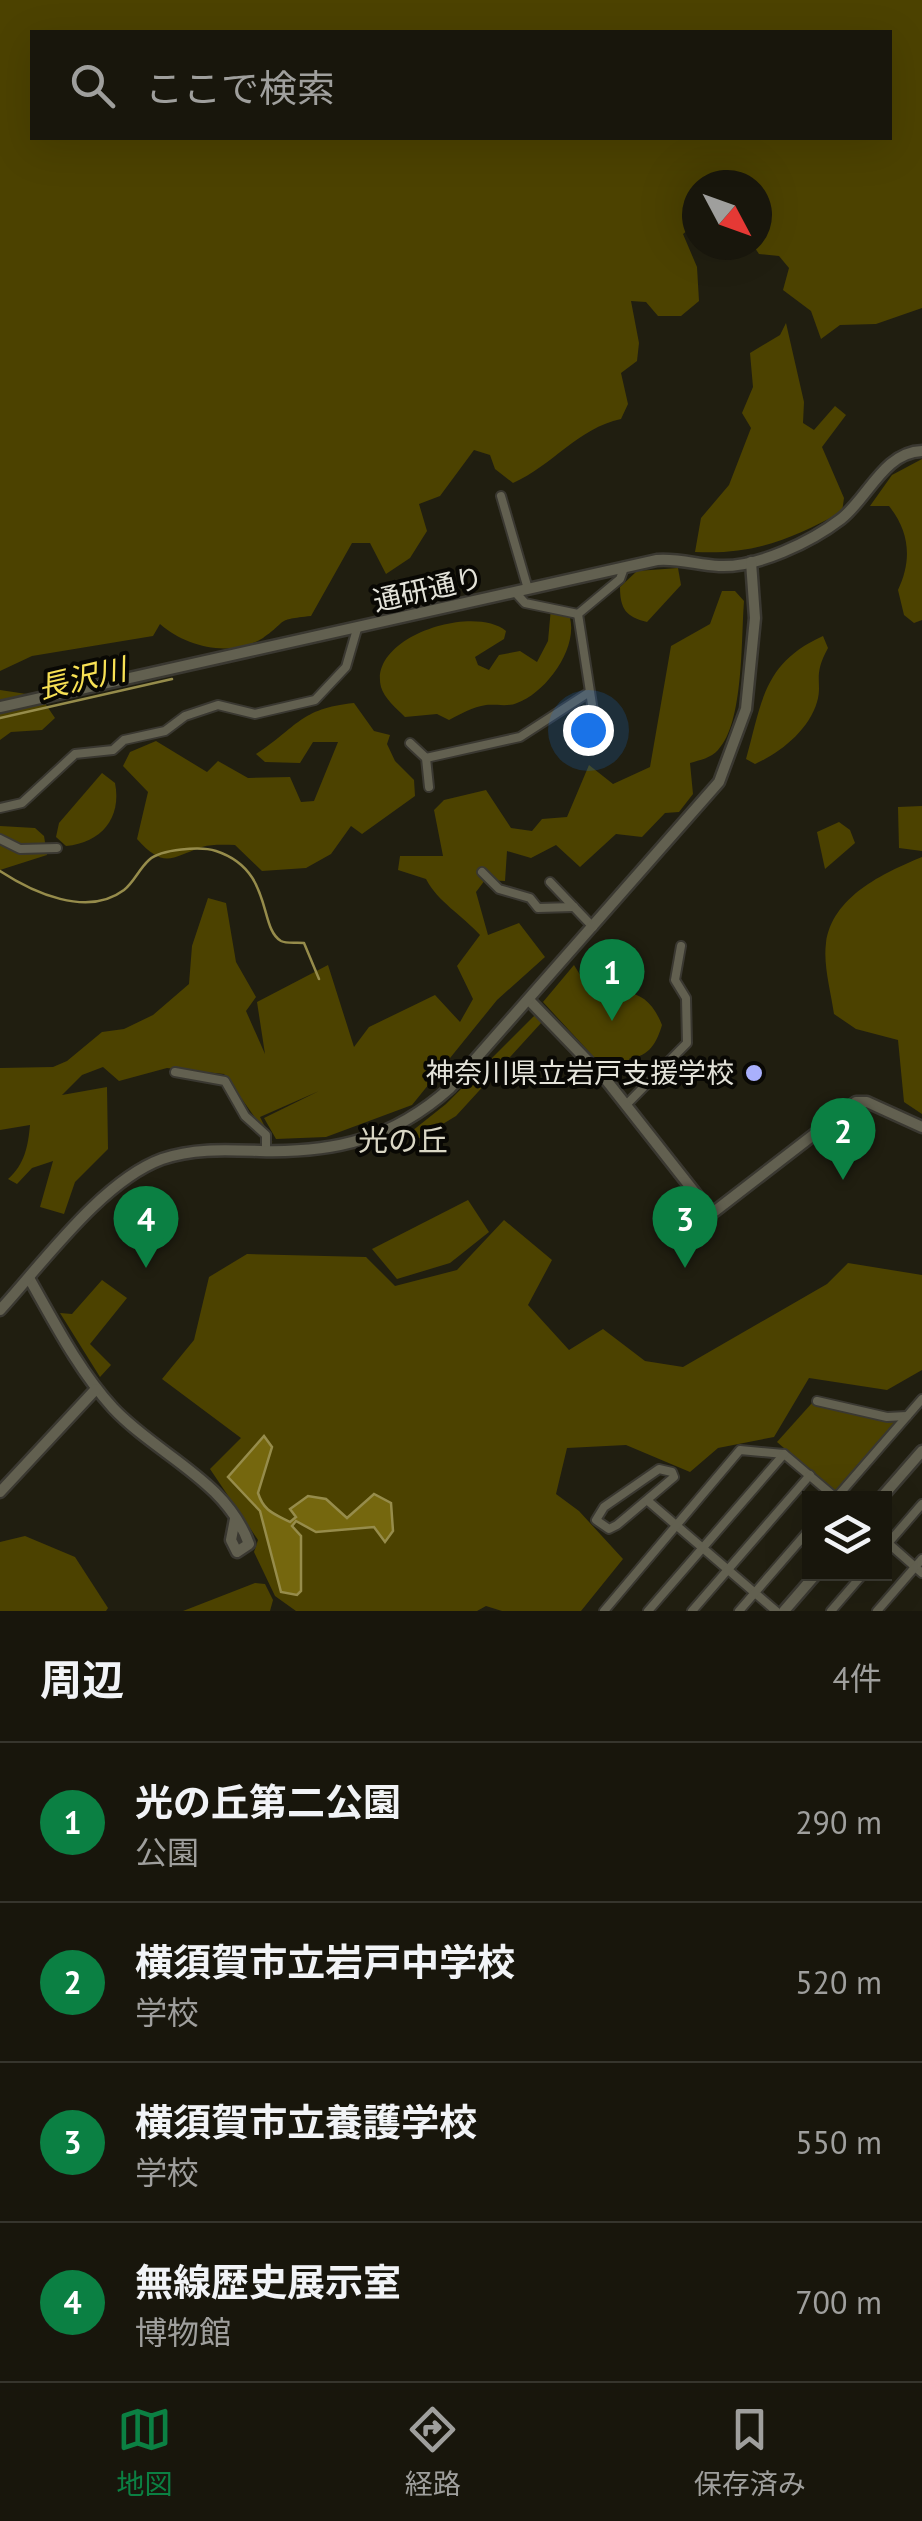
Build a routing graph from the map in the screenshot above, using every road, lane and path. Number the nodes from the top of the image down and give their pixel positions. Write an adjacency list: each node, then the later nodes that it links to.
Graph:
1 (922, 451): 3 (street, 通研通り)
2 (501, 496): 5 (street)
3 (751, 562): 4 (street, 通研通り); 21 (street)
4 (624, 568): 5 (street, 通研通り); 7 (street)
5 (528, 589): 6 (street, 通研通り)
6 (514, 592): 7 (street); 8 (street, 通研通り)
7 (578, 614): 9 (street)
8 (357, 629): 10 (street, 通研通り); 15 (street)
9 (588, 694): 11 (street); 13 (street)
10 (0, 707)
11 (595, 724)
12 (410, 743): 13 (street)
13 (426, 758): 14 (street)
14 (429, 787)
15 (0, 808)
16 (0, 839): 17 (street)
17 (57, 848)
18 (482, 872): 20 (street)
19 (550, 882): 20 (street)
20 (574, 907): 21 (street)
21 (593, 927): 23 (street)
22 (681, 946): 25 (street)
23 (529, 1000): 25 (street); 27 (street)
24 (175, 1072): 27 (street)
25 (626, 1105): 26 (street)
26 (922, 1127)
27 (266, 1151): 28 (street)
28 (30, 1278): 29 (street); 30 (street)
29 (0, 1310)
30 (96, 1389): 40 (street); 43 (street)
31 (817, 1401): 33 (street)
32 (920, 1404): 33 (street)
33 (907, 1416): 38 (street)
34 (922, 1451): 39 (street)
35 (784, 1454): 36 (street); 44 (street); 47 (street)
36 (810, 1476): 37 (street); 50 (street)
37 (828, 1491)
38 (842, 1491)
39 (887, 1491)
40 (0, 1492)
41 (648, 1501): 41 (street); 44 (street)
42 (922, 1504): 45 (street)
43 (235, 1520)
44 (677, 1526): 47 (street); 54 (street)
45 (892, 1537)
46 (802, 1539): 53 (street)
47 (703, 1548): 50 (street); 55 (street)
48 (892, 1548): 49 (street)
49 (920, 1566): 60 (street)
50 (728, 1570): 53 (street); 56 (street)
51 (809, 1581): 58 (street)
52 (857, 1581): 59 (street)
53 (755, 1593): 57 (street); 58 (street)
54 (604, 1611)
55 (648, 1611)
56 (692, 1611)
57 (740, 1611)
58 (780, 1611)
59 (831, 1611)
60 (877, 1611)

